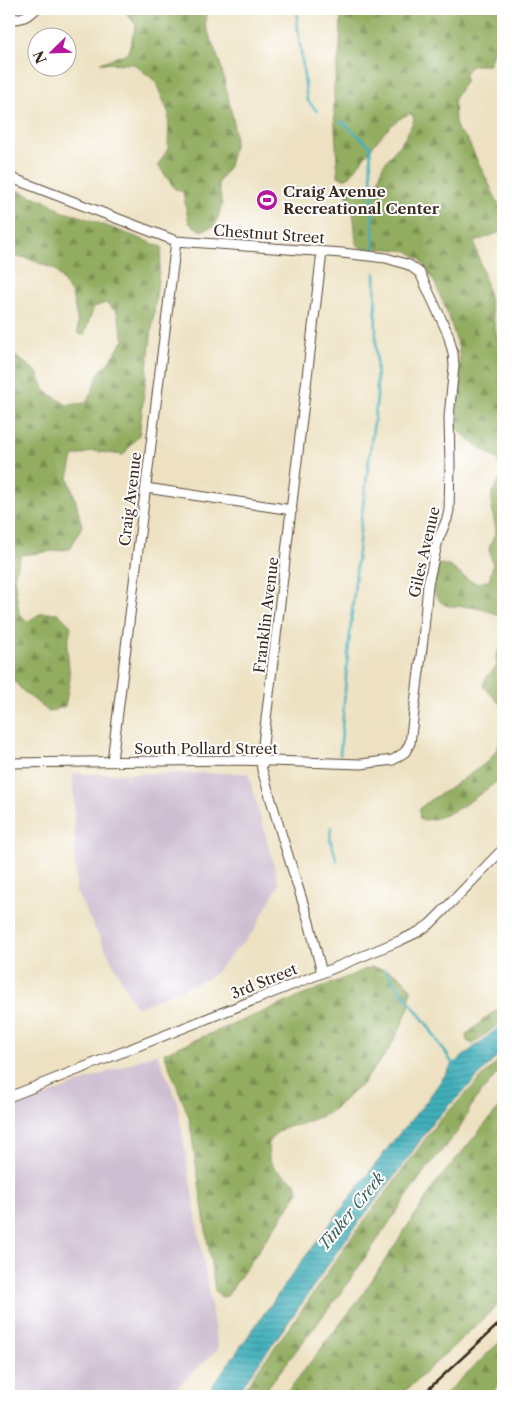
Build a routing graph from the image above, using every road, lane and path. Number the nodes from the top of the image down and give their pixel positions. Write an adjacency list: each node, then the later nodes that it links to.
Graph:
1 (36, 9): 2 (street)
2 (9, 20)
3 (9, 177): 4 (street, Chestnut Street)
4 (176, 241): 5 (street, Chestnut Street); 7 (street, Craig Avenue)
5 (322, 252): 6 (street, Chestnut Street); 8 (street, Franklin Avenue)
6 (453, 381): 9 (street, Giles Avenue)
7 (146, 488): 8 (street); 10 (street, Craig Avenue)
8 (292, 510): 11 (street, Franklin Avenue)
9 (401, 756): 11 (street, South Pollard Street)
10 (112, 761): 11 (street, South Pollard Street); 12 (street, South Pollard Street)
11 (261, 761): 14 (street, Franklin Avenue)
12 (9, 763)
13 (503, 849): 14 (street, 3rd Street)
14 (322, 973): 15 (street, 3rd Street)
15 (9, 1098)

